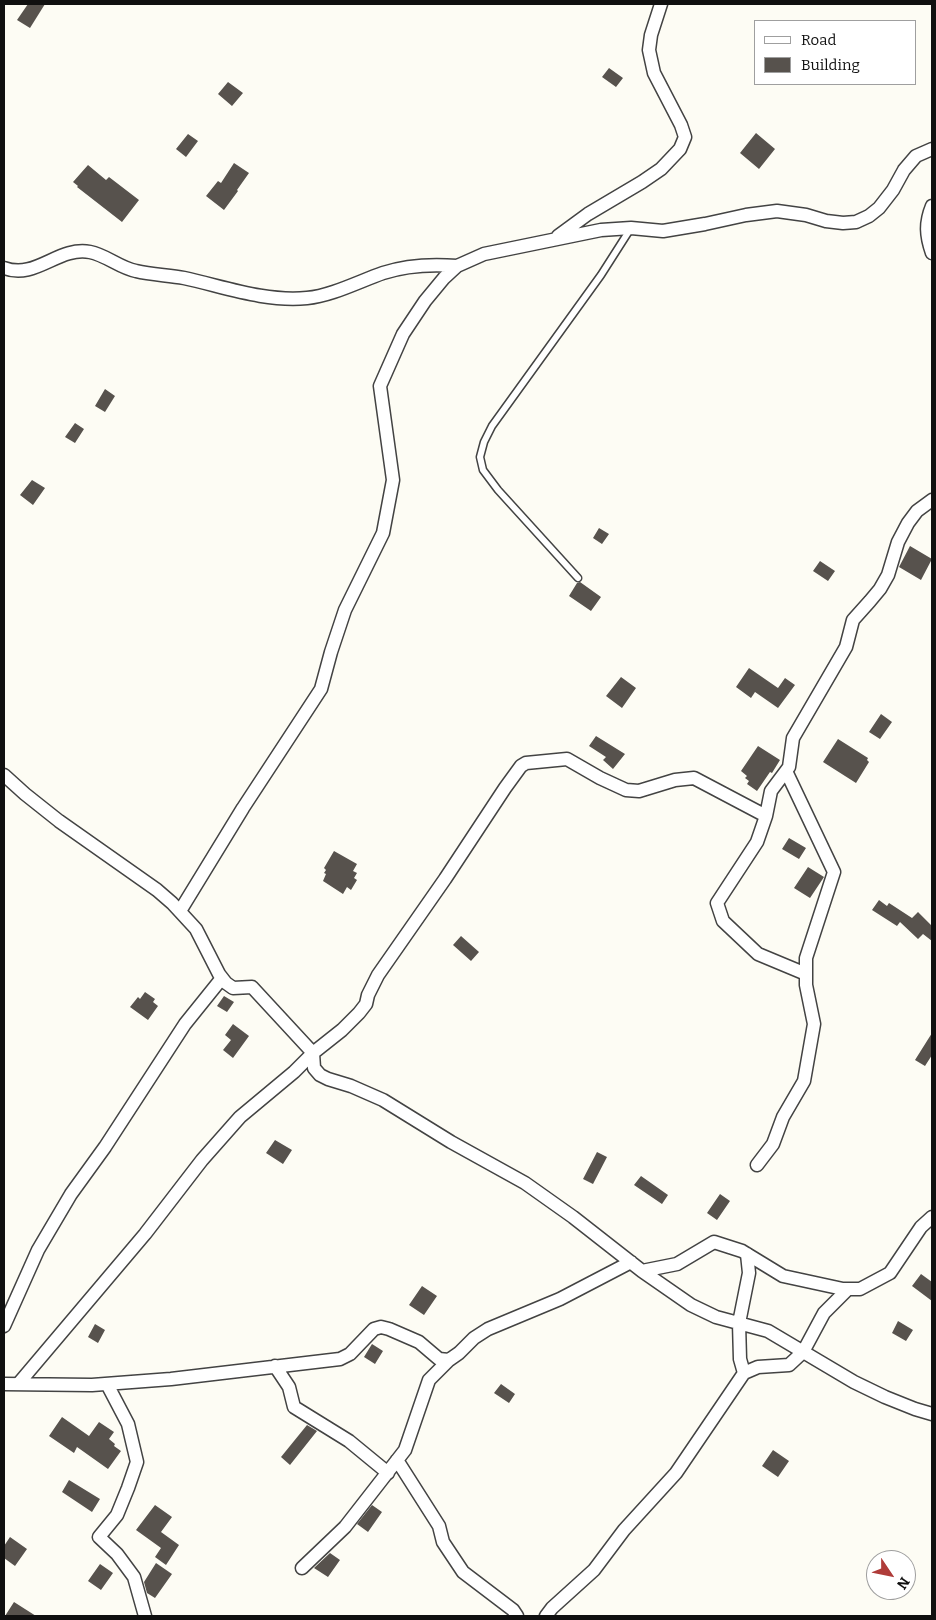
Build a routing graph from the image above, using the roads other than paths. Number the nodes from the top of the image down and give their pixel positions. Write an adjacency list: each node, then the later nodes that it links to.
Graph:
1 (662, 4): 5 (street)
2 (932, 149): 4 (street)
3 (932, 206): 6 (street)
4 (631, 228): 5 (street); 10 (lane)
5 (552, 240): 7 (street)
6 (932, 253)
7 (458, 266): 8 (street); 14 (street)
8 (4, 268)
9 (932, 500): 11 (street)
10 (578, 578)
11 (786, 771): 13 (street); 15 (street)
12 (4, 775): 14 (street)
13 (766, 816): 15 (street); 17 (street)
14 (180, 911): 16 (street)
15 (806, 974): 18 (street)
16 (222, 978): 17 (street); 25 (street)
17 (313, 1053): 21 (street); 30 (street)
18 (757, 1165)
19 (932, 1217): 23 (street)
20 (747, 1254): 22 (street); 23 (street); 24 (street)
21 (631, 1262): 22 (street); 27 (street)
22 (642, 1271): 24 (street)
23 (848, 1289): 26 (street)
24 (738, 1323): 26 (street); 29 (street)
25 (4, 1326)
26 (803, 1352): 29 (street); 33 (street)
27 (449, 1360): 28 (street); 34 (street)
28 (275, 1366): 32 (street); 35 (street)
29 (744, 1373): 39 (street)
30 (19, 1383): 31 (street); 32 (street)
31 (4, 1384)
32 (107, 1384): 37 (street)
33 (932, 1414)
34 (397, 1460): 35 (street); 38 (street)
35 (388, 1473): 36 (street)
36 (302, 1568)
37 (145, 1616)
38 (517, 1616)
39 (546, 1616)

